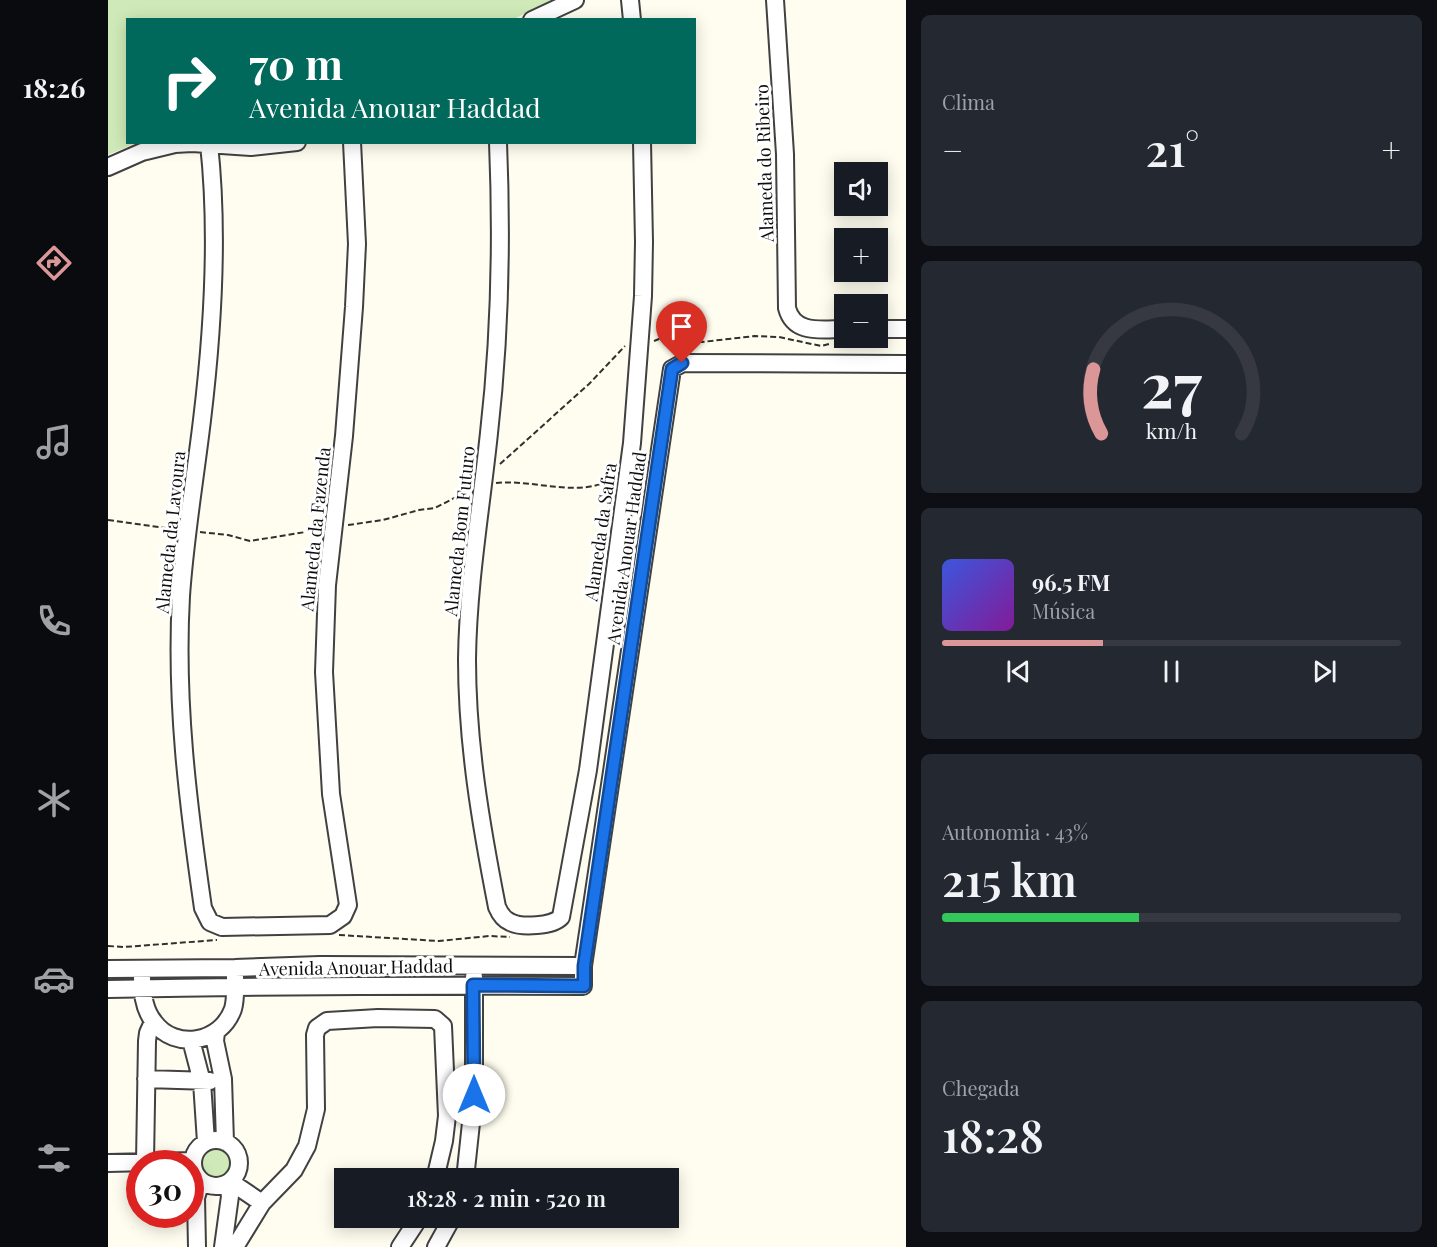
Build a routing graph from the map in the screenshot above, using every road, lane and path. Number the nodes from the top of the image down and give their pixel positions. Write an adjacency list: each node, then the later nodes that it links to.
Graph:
1 (575, 0): 4 (street)
2 (630, 0): 5 (street)
3 (775, 0): 14 (street, Alameda do Ribeiro)
4 (536, 18)
5 (632, 18)
6 (184, 144): 12 (street)
7 (210, 144): 8 (street); 24 (street, Alameda da Lavoura)
8 (279, 144)
9 (352, 144): 23 (street, Alameda da Fazenda)
10 (498, 144): 21 (street, Alameda Bom Futuro)
11 (642, 144): 16 (street, Alameda da Safra)
12 (108, 167)
13 (906, 329): 15 (street)
14 (834, 332)
15 (888, 332)
16 (641, 340): 17 (path); 19 (path); 25 (street, Alameda da Safra)
17 (831, 344)
18 (906, 364): 32 (street, Avenida Anouar Haddad)
19 (499, 466)
20 (618, 476): 21 (path)
21 (483, 485): 23 (path); 25 (street, Alameda Bom Futuro)
22 (108, 520): 24 (path)
23 (333, 527): 24 (path); 26 (street, Alameda da Fazenda)
24 (186, 530): 26 (street, Alameda da Lavoura)
25 (506, 920)
26 (210, 922)
27 (332, 935): 28 (path)
28 (512, 937)
29 (226, 939): 30 (path)
30 (108, 946)
31 (474, 965): 32 (street, Avenida Anouar Haddad); 34 (street, Avenida Anouar Haddad); 36 (street)
32 (584, 966): 36 (street, Avenida Anouar Haddad)
33 (141, 968): 34 (street, Avenida Anouar Haddad); 35 (street, Avenida Anouar Haddad); 37 (street)
34 (235, 968): 38 (street)
35 (108, 969)
36 (473, 985): 38 (street, Avenida Anouar Haddad); 53 (street)
37 (142, 988): 38 (street, Avenida Anouar Haddad); 39 (street, Avenida Anouar Haddad); 40 (street)
38 (235, 988): 41 (street)
39 (108, 989)
40 (153, 1022): 42 (street); 43 (street)
41 (216, 1032): 42 (street); 44 (street)
42 (191, 1040): 45 (street)
43 (146, 1079): 45 (street); 48 (street)
44 (223, 1079): 45 (street); 47 (street)
45 (202, 1082): 46 (street)
46 (206, 1142): 47 (street); 49 (street)
47 (225, 1142): 55 (street)
48 (145, 1150)
49 (197, 1150)
50 (108, 1163): 51 (street)
51 (126, 1163)
52 (438, 1168): 56 (street)
53 (466, 1168)
54 (204, 1182): 55 (street)
55 (230, 1183): 56 (street); 61 (street)
56 (262, 1203): 62 (street)
57 (197, 1228): 60 (street)
58 (412, 1228): 63 (street)
59 (446, 1228): 64 (street)
60 (197, 1247)
61 (223, 1247)
62 (235, 1247)
63 (400, 1247)
64 (436, 1247)

